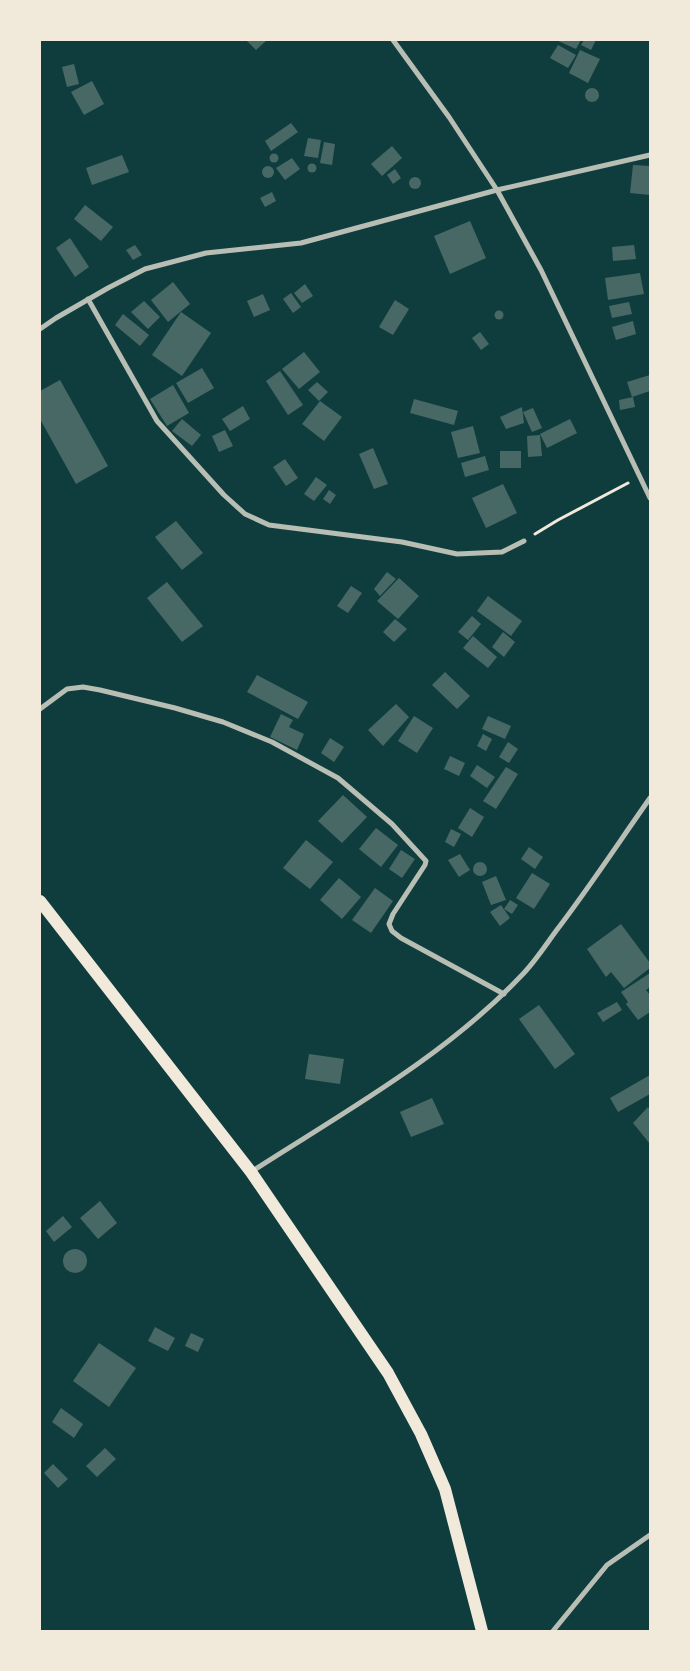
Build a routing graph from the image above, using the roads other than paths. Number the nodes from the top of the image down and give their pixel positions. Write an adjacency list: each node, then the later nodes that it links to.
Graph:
1 (393, 40): 3 (street)
2 (650, 155): 3 (street)
3 (497, 190): 4 (street); 6 (street)
4 (88, 299): 5 (street); 7 (street)
5 (40, 329)
6 (650, 498)
7 (524, 541)
8 (40, 709): 11 (street)
9 (650, 798): 11 (street)
10 (40, 901): 12 (main road)
11 (504, 994): 12 (street)
12 (251, 1172): 14 (main road)
13 (650, 1535): 15 (street)
14 (482, 1631)
15 (553, 1631)

